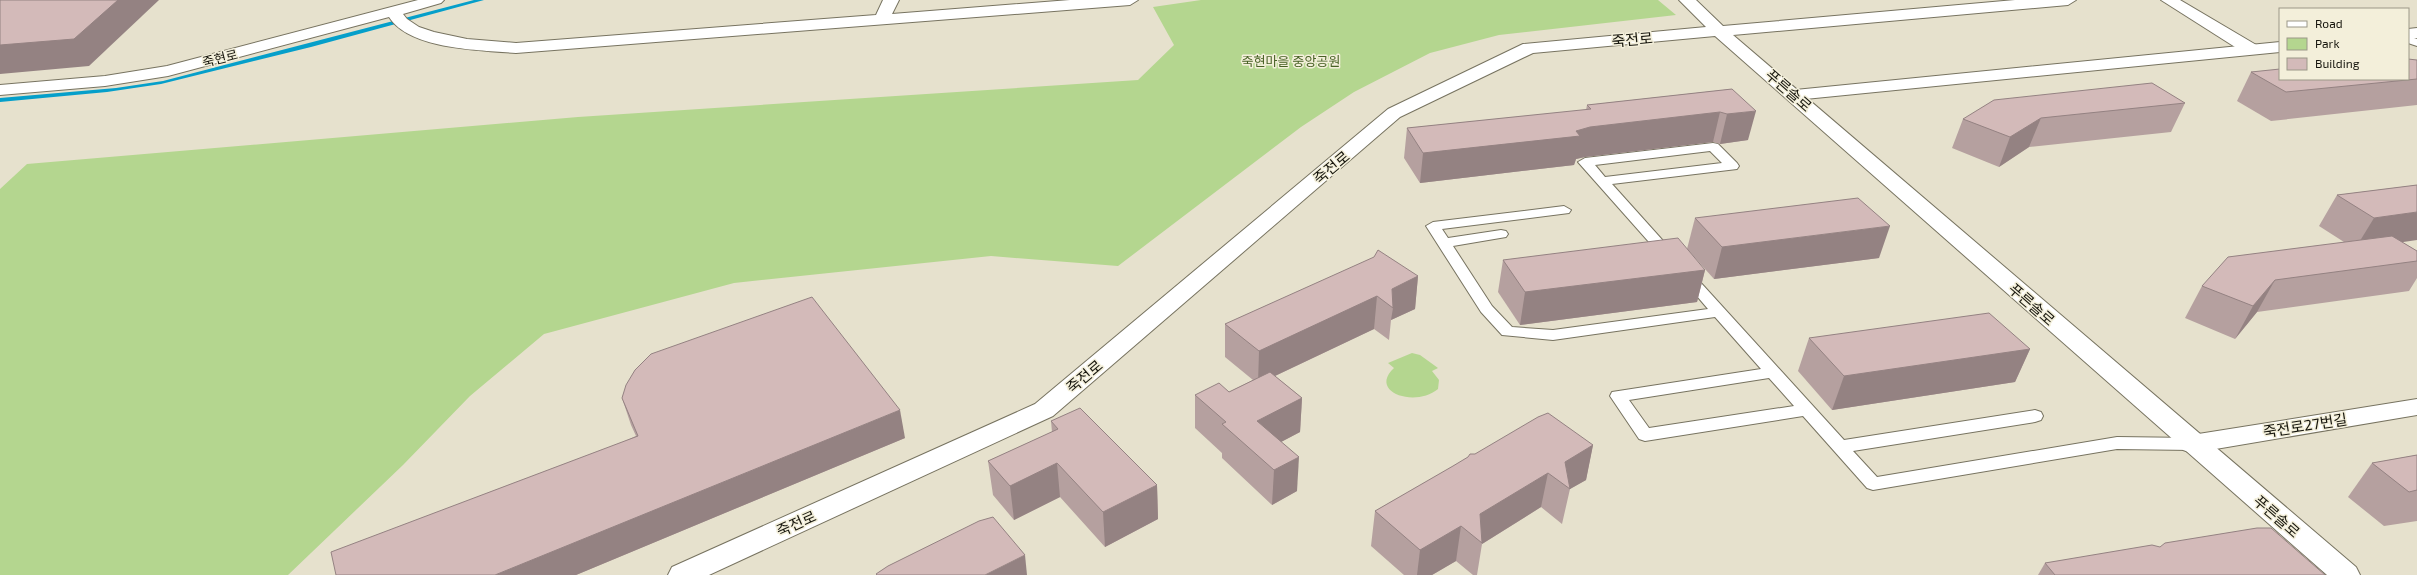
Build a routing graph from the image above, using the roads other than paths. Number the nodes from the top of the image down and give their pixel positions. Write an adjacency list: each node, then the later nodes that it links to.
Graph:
1 (436, 0): 7 (street, 죽현로)
2 (891, 0): 8 (street)
3 (1130, 0): 8 (street)
4 (1687, 0): 9 (street, 푸른솔로)
5 (2068, 0): 9 (street, 죽전로)
6 (2169, 0): 11 (street)
7 (397, 18): 8 (street); 12 (street, 죽현로)
8 (882, 20)
9 (1720, 32): 13 (street, 푸른솔로); 25 (street, 죽전로)
10 (2279, 47): 11 (street)
11 (2252, 50): 13 (street)
12 (0, 90)
13 (1795, 95): 23 (street, 푸른솔로)
14 (1602, 181): 14 (lane); 18 (lane)
15 (1564, 210): 17 (lane)
16 (1501, 234): 17 (lane)
17 (1444, 242): 18 (lane)
18 (1719, 312): 19 (lane)
19 (1773, 372): 21 (lane); 21 (lane)
20 (2417, 407): 23 (street, 죽전로27번길)
21 (1807, 410): 24 (lane)
22 (2035, 416): 24 (lane)
23 (2192, 444): 24 (lane); 26 (street, 푸른솔로)
24 (1840, 447)
25 (682, 575)
26 (2346, 575)

